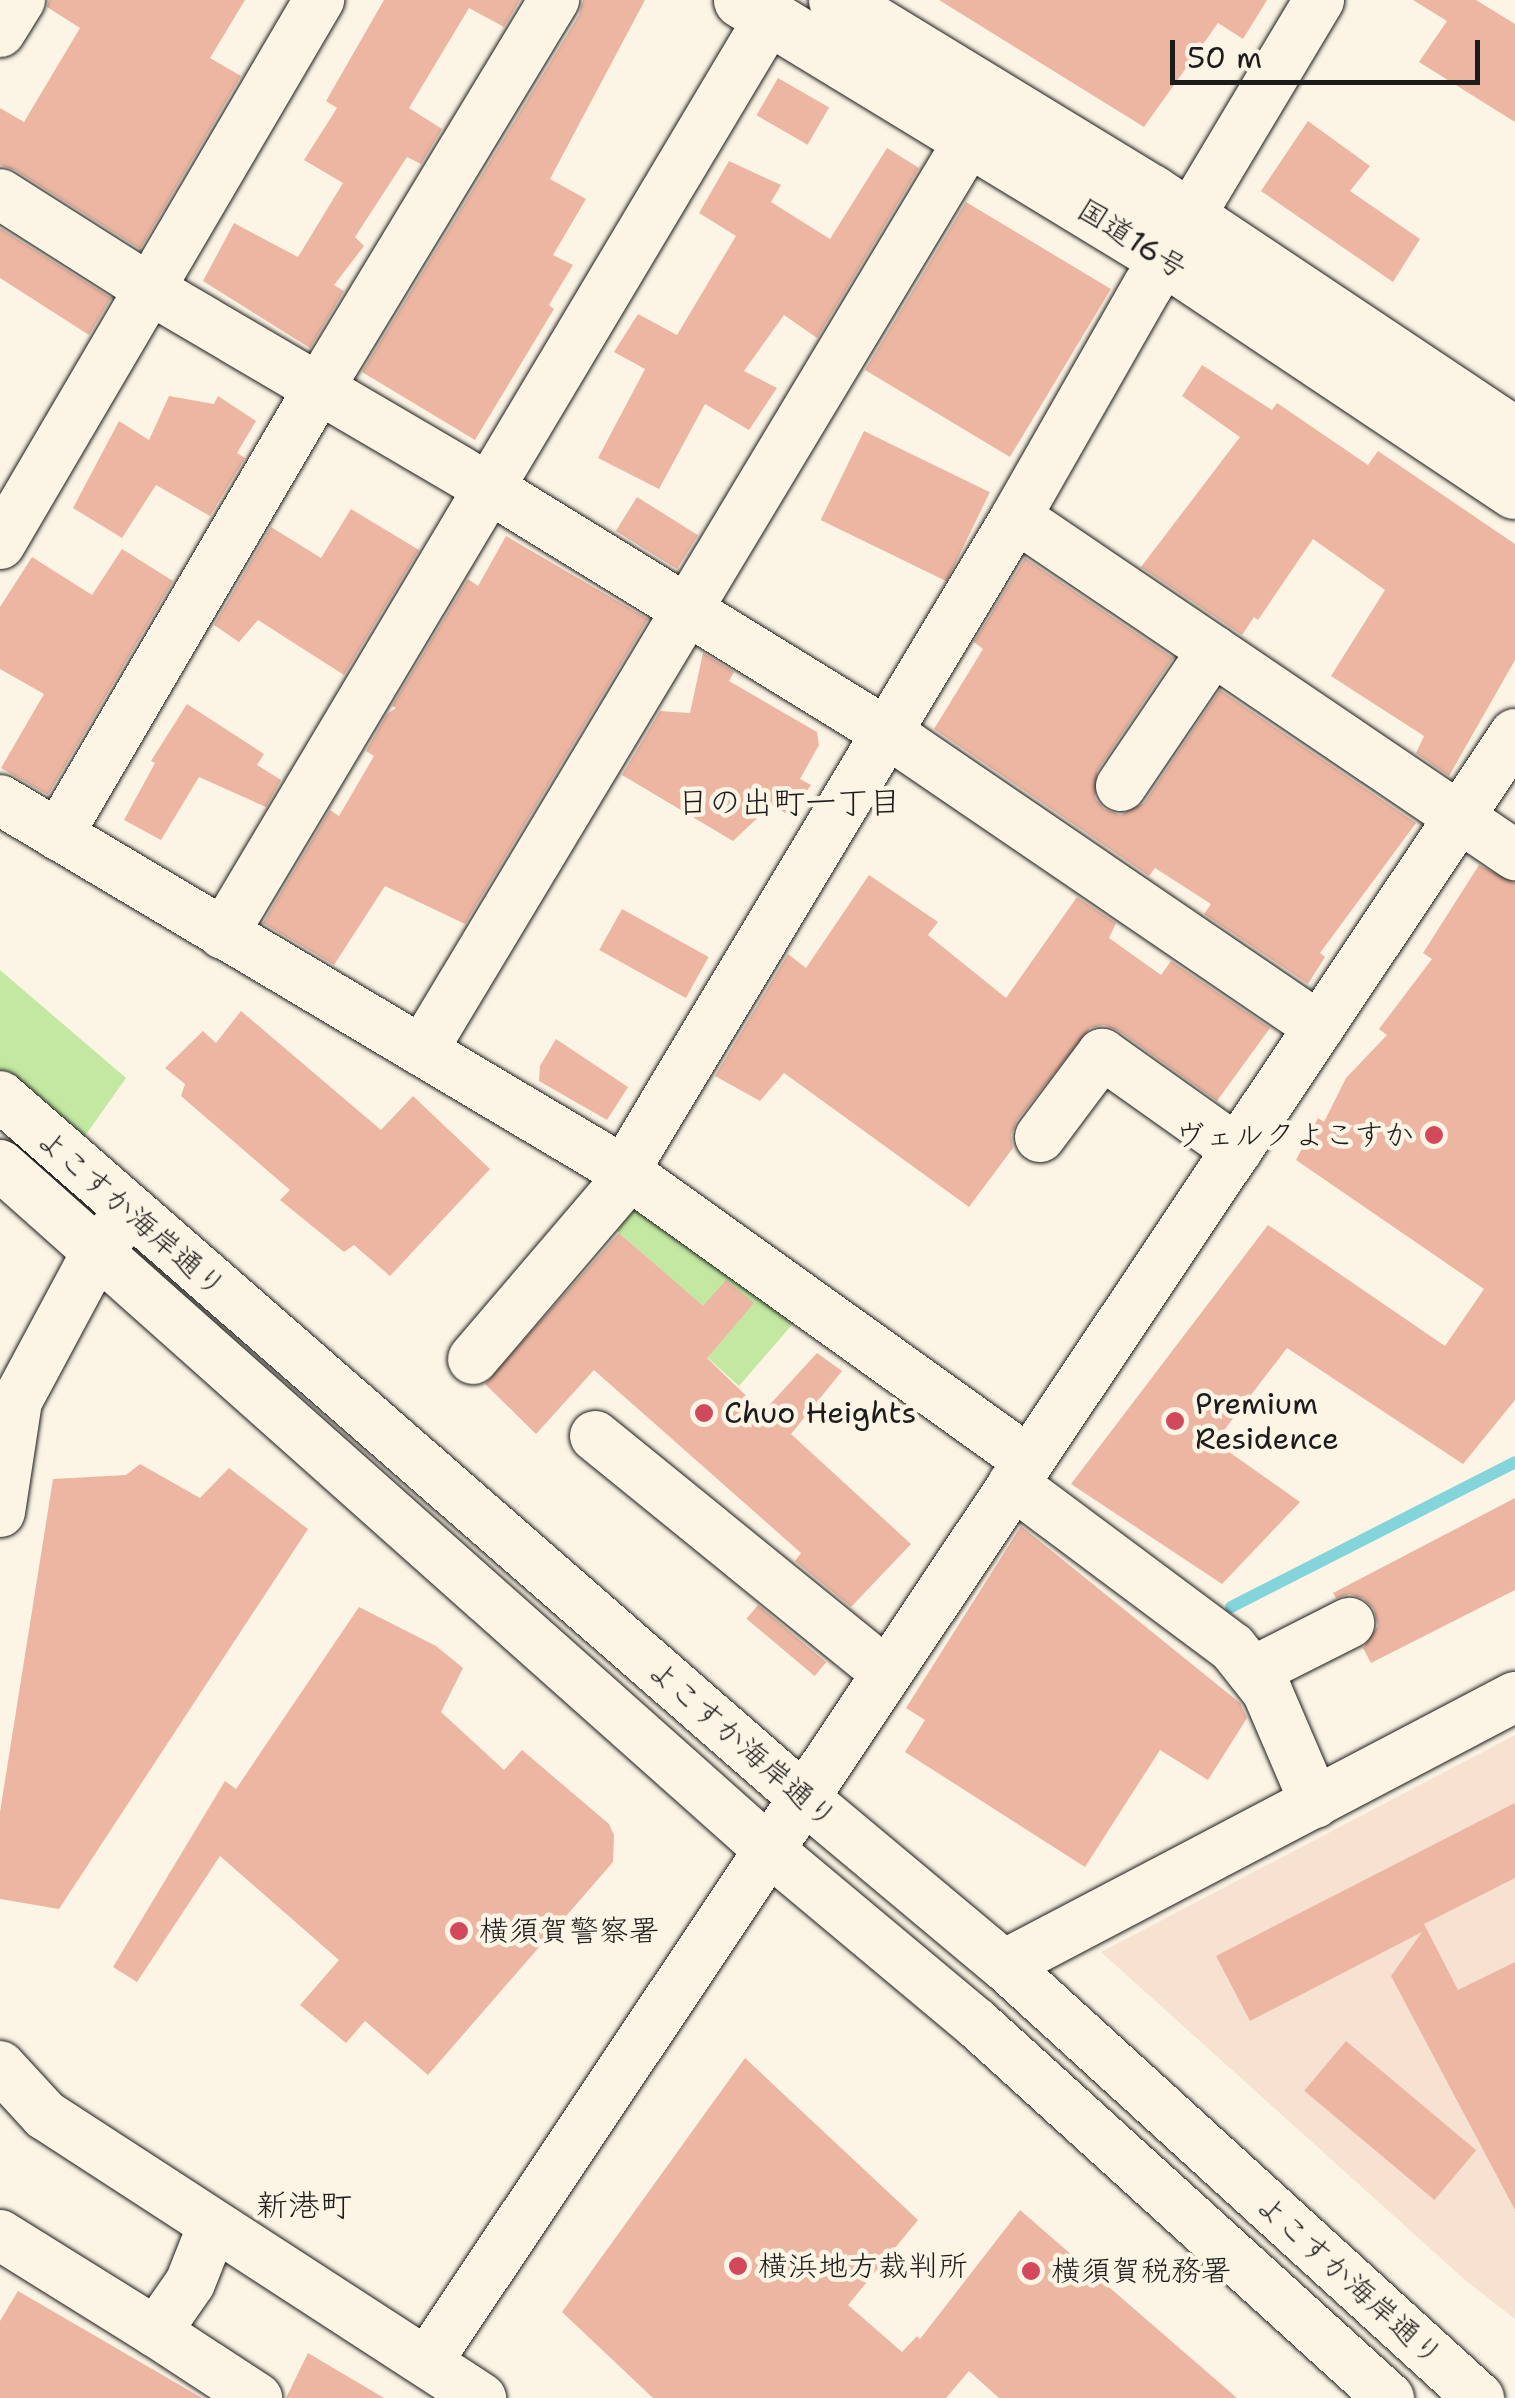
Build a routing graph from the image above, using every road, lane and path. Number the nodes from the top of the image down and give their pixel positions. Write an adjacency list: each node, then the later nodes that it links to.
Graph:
1 (20, 0): 7 (street)
2 (319, 0): 11 (street)
3 (554, 0): 12 (street)
4 (836, 0): 10 (highway, 国道16号)
5 (1319, 0): 10 (street)
6 (756, 9): 8 (highway, 国道16号); 14 (street)
7 (0, 32)
8 (970, 139): 10 (highway, 国道16号); 18 (street)
9 (0, 194): 11 (street)
10 (1177, 238): 13 (highway, 国道16号); 15 (highway, 国道16号); 16 (street)
11 (151, 290): 12 (street); 17 (street)
12 (319, 388): 14 (street); 25 (street)
13 (1515, 436)
14 (488, 488): 18 (street); 27 (street)
15 (1515, 491)
16 (1016, 517): 19 (street); 20 (street)
17 (0, 544)
18 (688, 610): 20 (street); 29 (street)
19 (1212, 650): 22 (street); 24 (street)
20 (888, 733): 28 (street); 34 (street)
21 (1515, 734): 24 (street)
22 (1121, 786)
23 (0, 800): 25 (street)
24 (1458, 818): 26 (street); 28 (street)
25 (58, 835): 27 (street)
26 (1515, 856)
27 (223, 934): 29 (street)
28 (1319, 1027): 32 (street)
29 (422, 1052): 34 (street)
30 (0, 1096): 35 (street, よこすか海岸通り)
31 (1040, 1137): 32 (street)
32 (1237, 1150): 38 (street)
33 (0, 1164): 35 (street, よこすか海岸通り)
34 (627, 1173): 36 (street); 38 (street)
35 (114, 1231): 39 (street); 44 (street, よこすか海岸通り); 46 (street, よこすか海岸通り)
36 (473, 1359)
37 (595, 1436): 42 (street)
38 (1021, 1472): 41 (street); 42 (street)
39 (0, 1512)
40 (1349, 1622): 41 (street)
41 (1252, 1672): 45 (street)
42 (887, 1673): 44 (street)
43 (1515, 1697): 45 (street)
44 (804, 1798): 46 (street); 47 (street, よこすか海岸通り)
45 (1315, 1803): 47 (street)
46 (768, 1850): 52 (street); 55 (street, よこすか海岸通り)
47 (1004, 1964): 56 (street, よこすか海岸通り)
48 (0, 2066): 49 (street)
49 (213, 2225): 51 (street); 52 (street)
50 (0, 2236): 51 (street)
51 (156, 2332): 53 (street)
52 (427, 2362): 54 (street)
53 (257, 2398)
54 (481, 2398)
55 (1389, 2398)
56 (1478, 2398)

